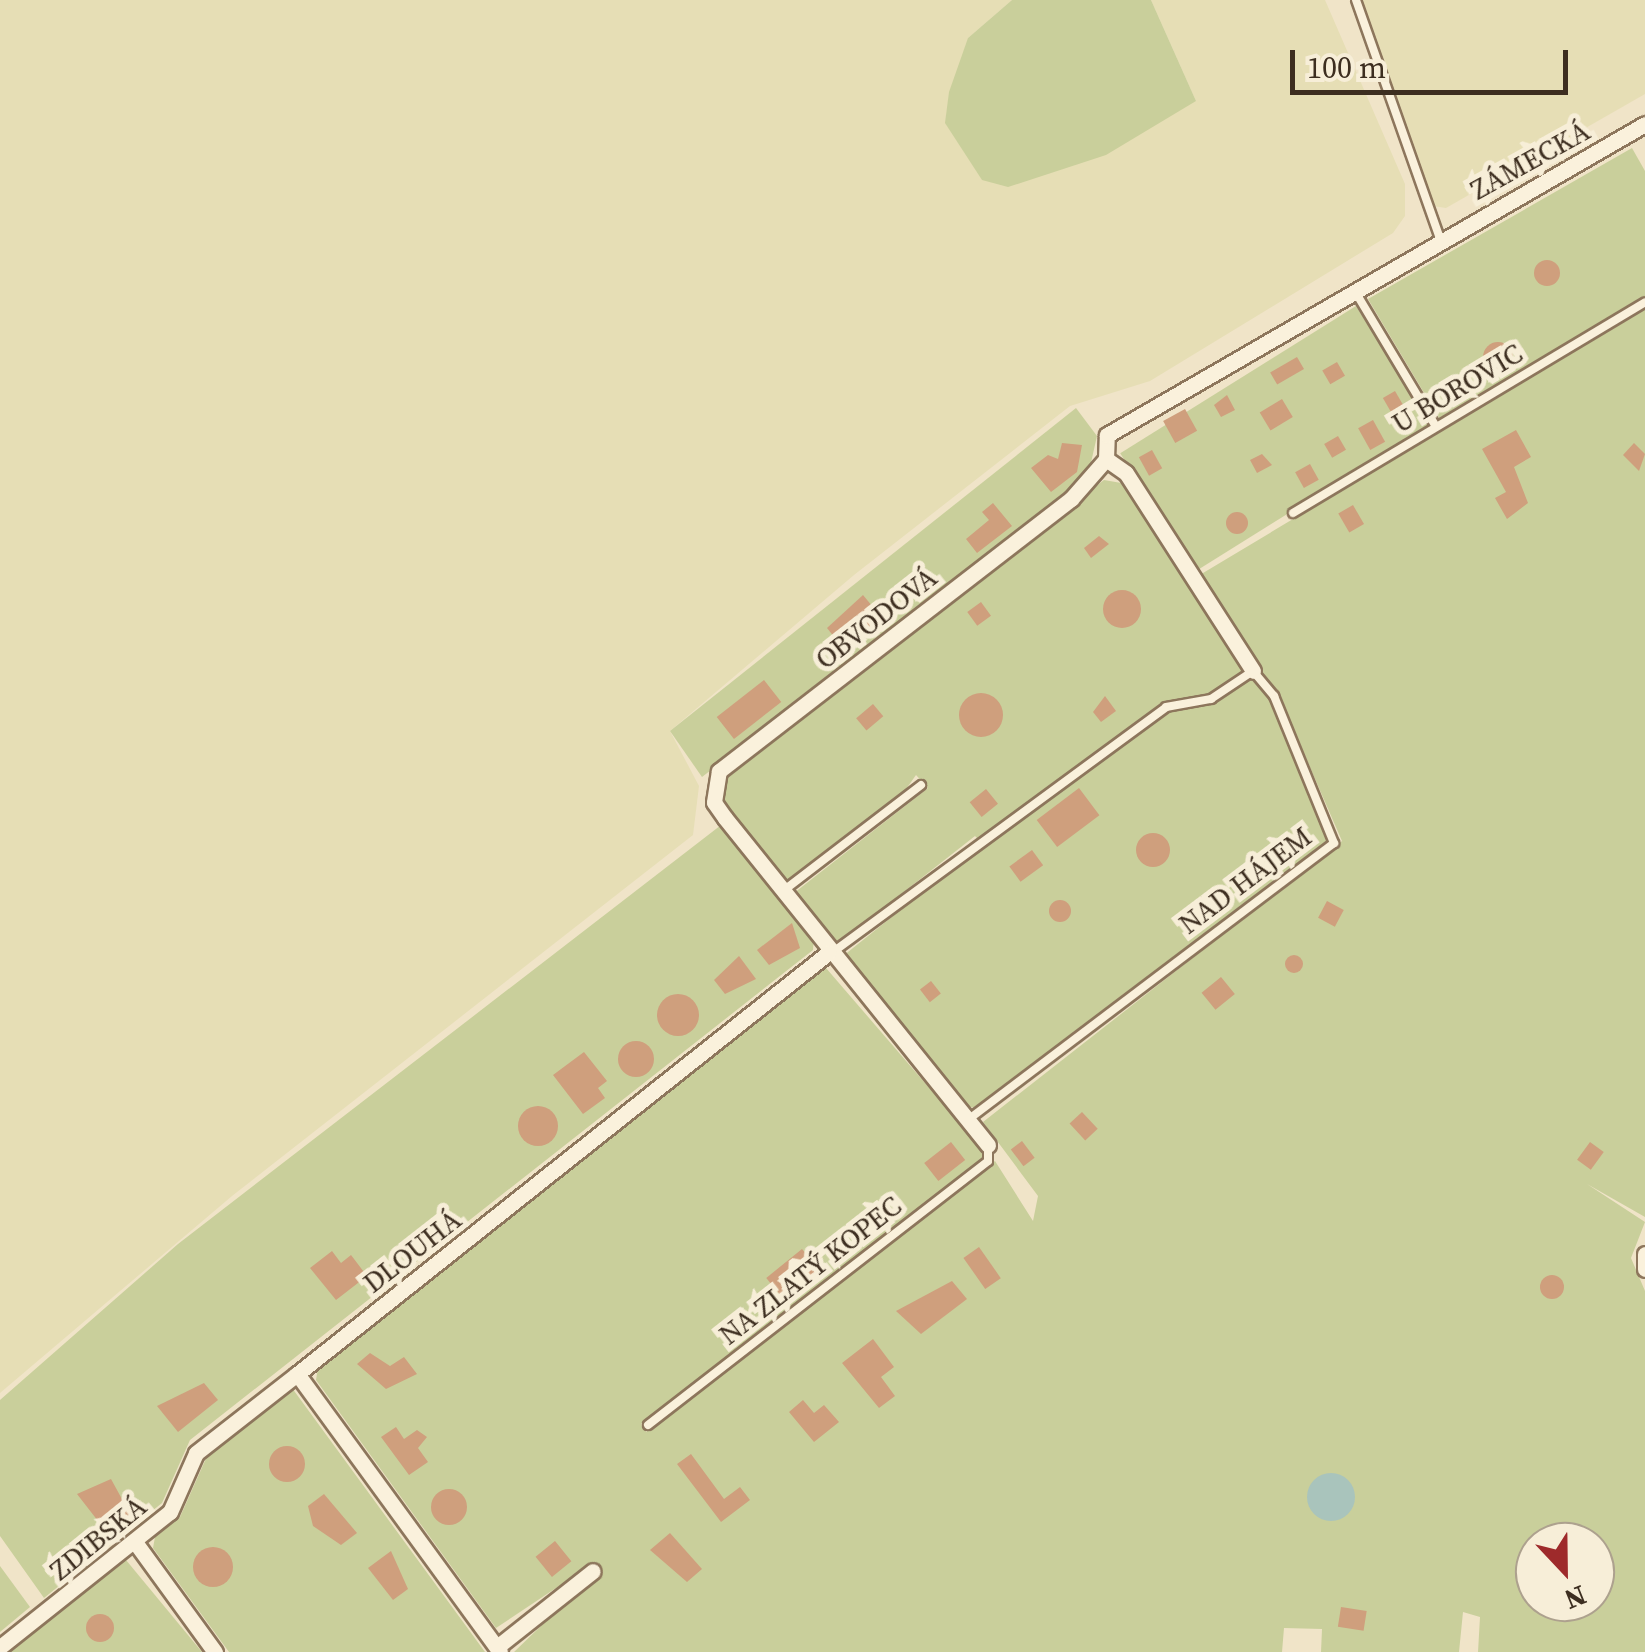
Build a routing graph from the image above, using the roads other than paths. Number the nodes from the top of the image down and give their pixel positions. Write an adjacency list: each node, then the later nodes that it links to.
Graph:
1 (1356, 0): 3 (lane)
2 (1645, 124): 3 (street, ZÁMECKÁ)
3 (1440, 240): 4 (street, OBVODOVÁ)
4 (1356, 293): 6 (lane); 7 (street, OBVODOVÁ)
5 (1645, 302): 6 (lane, U BOROVIC)
6 (1435, 425): 8 (lane, U BOROVIC)
7 (1106, 459): 9 (street, NAD HÁJEM); 11 (street, OBVODOVÁ)
8 (1293, 513)
9 (1253, 671): 12 (lane); 13 (lane, NAD HÁJEM)
10 (921, 785): 11 (lane)
11 (783, 890): 12 (street, OBVODOVÁ)
12 (828, 953): 13 (street, OBVODOVÁ); 17 (street, DLOUHÁ)
13 (967, 1121): 14 (street, OBVODOVÁ)
14 (988, 1145): 18 (lane, NA ZLATÝ KOPEC)
15 (1645, 1254): 16 (street)
16 (1645, 1269)
17 (297, 1374): 19 (street, ZDIBSKÁ); 22 (street)
18 (648, 1425)
19 (135, 1542): 21 (street, ZDIBSKÁ); 23 (street)
20 (593, 1571): 22 (street)
21 (0, 1647)
22 (498, 1650)
23 (215, 1652)

